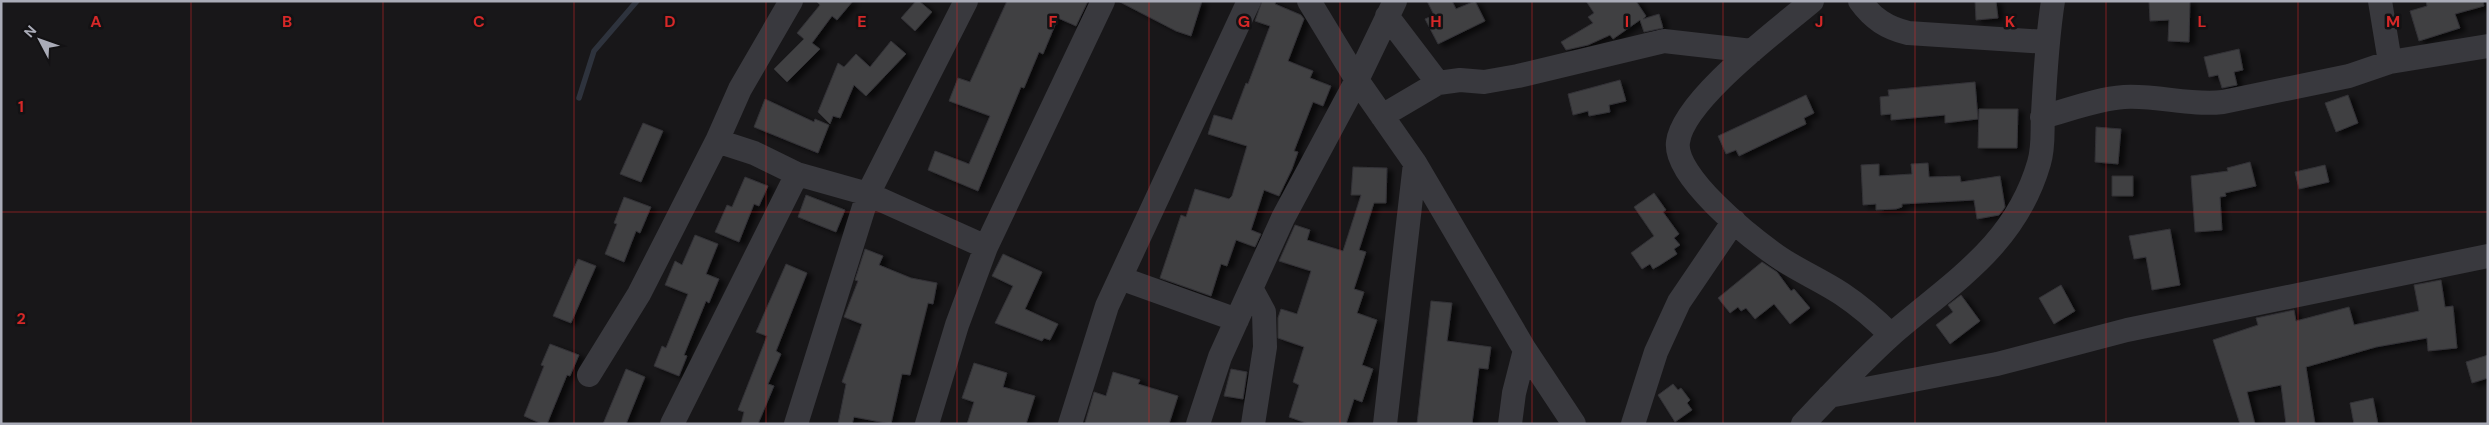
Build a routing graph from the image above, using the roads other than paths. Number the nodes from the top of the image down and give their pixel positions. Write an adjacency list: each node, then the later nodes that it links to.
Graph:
1 (791, 1): 19 (street)
2 (966, 1): 22 (street)
3 (1103, 1): 24 (street)
4 (1249, 1): 26 (street)
5 (1309, 1): 15 (street)
6 (1812, 1): 13 (street)
7 (1860, 1): 11 (street)
8 (2053, 1): 11 (street)
9 (2380, 1): 14 (street)
10 (1391, 9): 15 (street); 16 (street)
11 (2047, 42): 18 (street)
12 (2488, 46): 14 (street)
13 (1752, 51): 16 (street); 23 (street)
14 (2390, 62): 18 (street)
15 (1357, 80): 17 (street); 27 (street)
16 (1438, 83): 17 (street)
17 (1382, 116): 20 (street)
18 (2042, 117): 29 (street)
19 (716, 141): 21 (street); 31 (street)
20 (1415, 163): 30 (street); 40 (street)
21 (797, 174): 22 (street); 34 (street)
22 (868, 194): 24 (street); 35 (street)
23 (1734, 221): 29 (street); 33 (street)
24 (986, 247): 36 (street)
25 (2488, 256): 32 (street)
26 (1120, 278): 28 (street); 37 (street)
27 (1252, 290): 28 (street); 39 (street)
28 (1237, 320): 38 (street)
29 (1891, 335): 32 (street)
30 (1525, 350): 41 (street); 42 (street)
31 (589, 375)
32 (1829, 396): 43 (street)
33 (1640, 419)
34 (672, 424)
35 (796, 424)
36 (927, 424)
37 (1070, 424)
38 (1198, 424)
39 (1254, 424)
40 (1385, 424)
41 (1510, 424)
42 (1574, 424)
43 (1803, 424)

